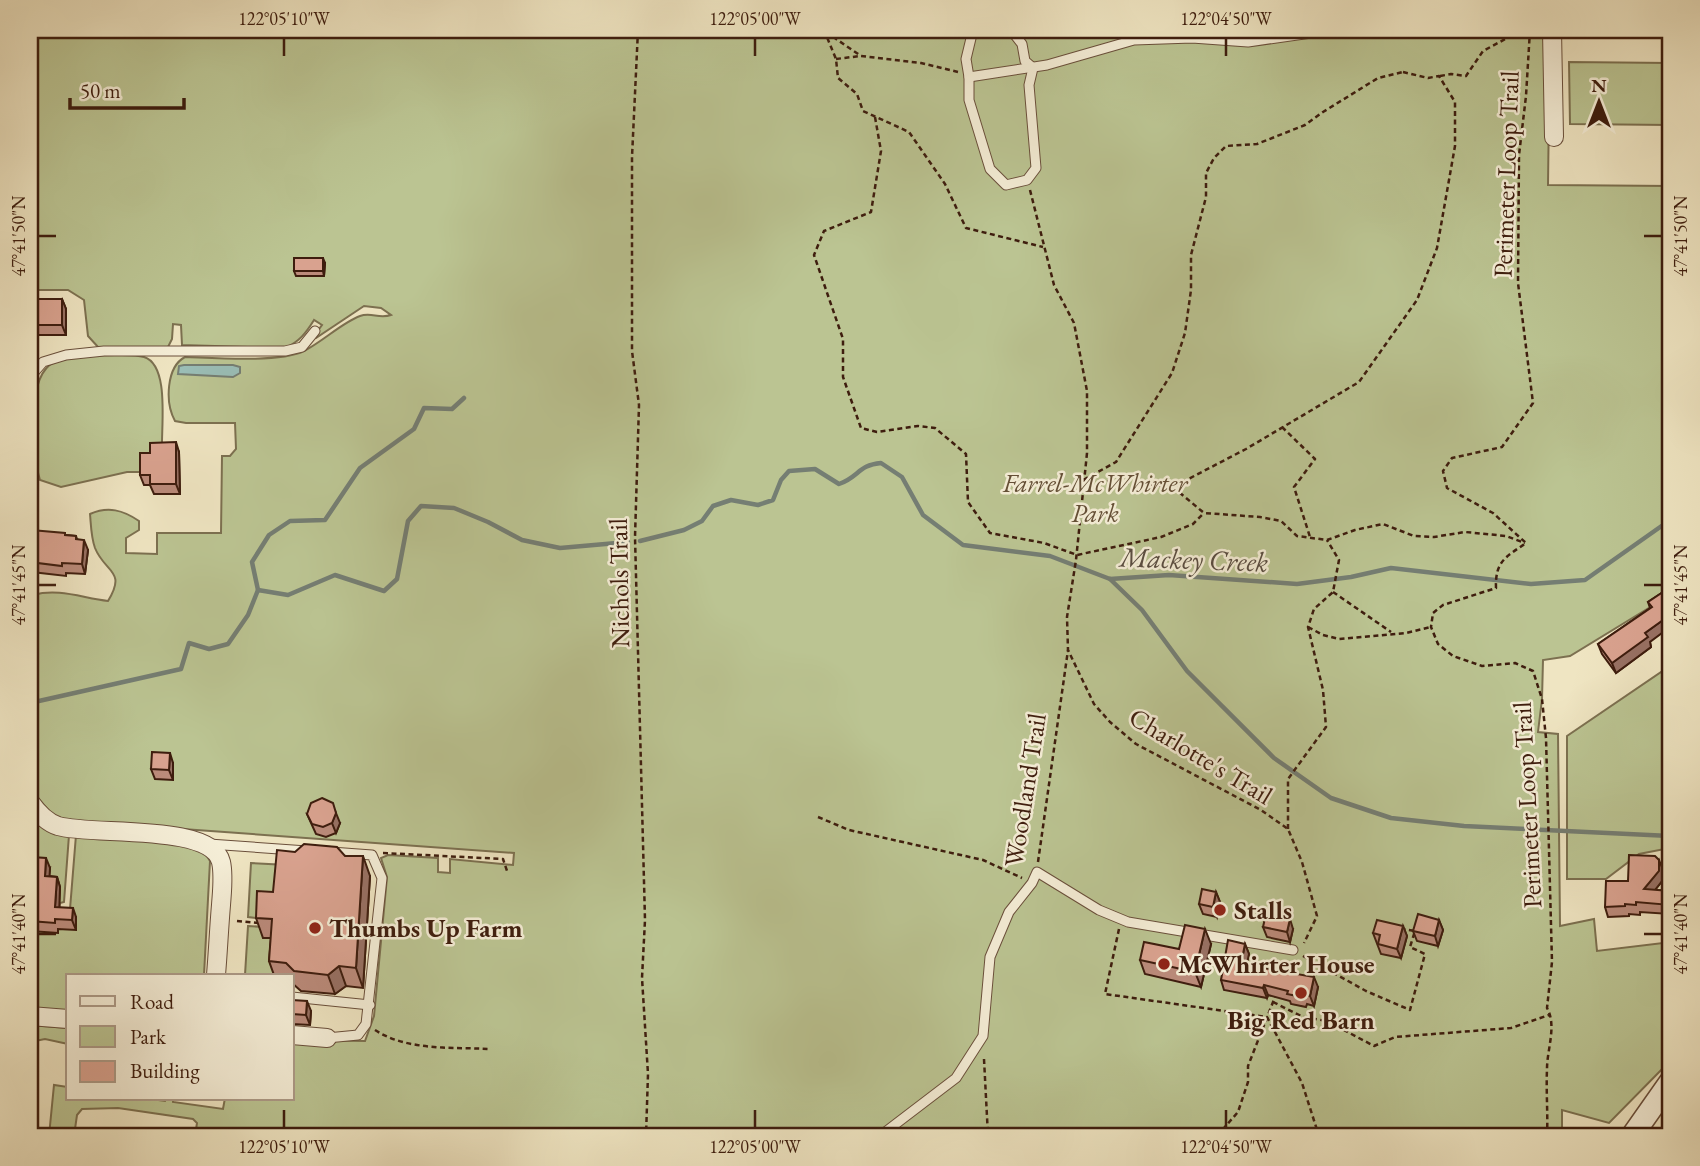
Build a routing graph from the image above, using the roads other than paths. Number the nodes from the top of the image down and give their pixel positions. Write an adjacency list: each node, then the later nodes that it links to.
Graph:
1 (973, 30): 6 (lane)
2 (1011, 30): 5 (lane)
3 (1332, 30): 5 (lane)
4 (1552, 30): 7 (street)
5 (1033, 68): 6 (lane); 6 (lane)
6 (970, 77)
7 (1554, 137)
8 (315, 331): 9 (lane)
9 (30, 377)
10 (30, 466): 11 (lane)
11 (30, 485)
12 (30, 802): 13 (street)
13 (207, 844): 14 (lane); 17 (street)
14 (312, 851)
15 (324, 852): 19 (lane)
16 (1293, 950): 27 (lane, Woodland Trail)
17 (216, 974)
18 (294, 997): 19 (lane)
19 (370, 1005): 23 (lane)
20 (30, 1016): 21 (street)
21 (66, 1018)
22 (294, 1035): 23 (street)
23 (327, 1038)
24 (30, 1065): 26 (lane)
25 (1670, 1082): 28 (street)
26 (30, 1136)
27 (880, 1136)
28 (1632, 1136)

